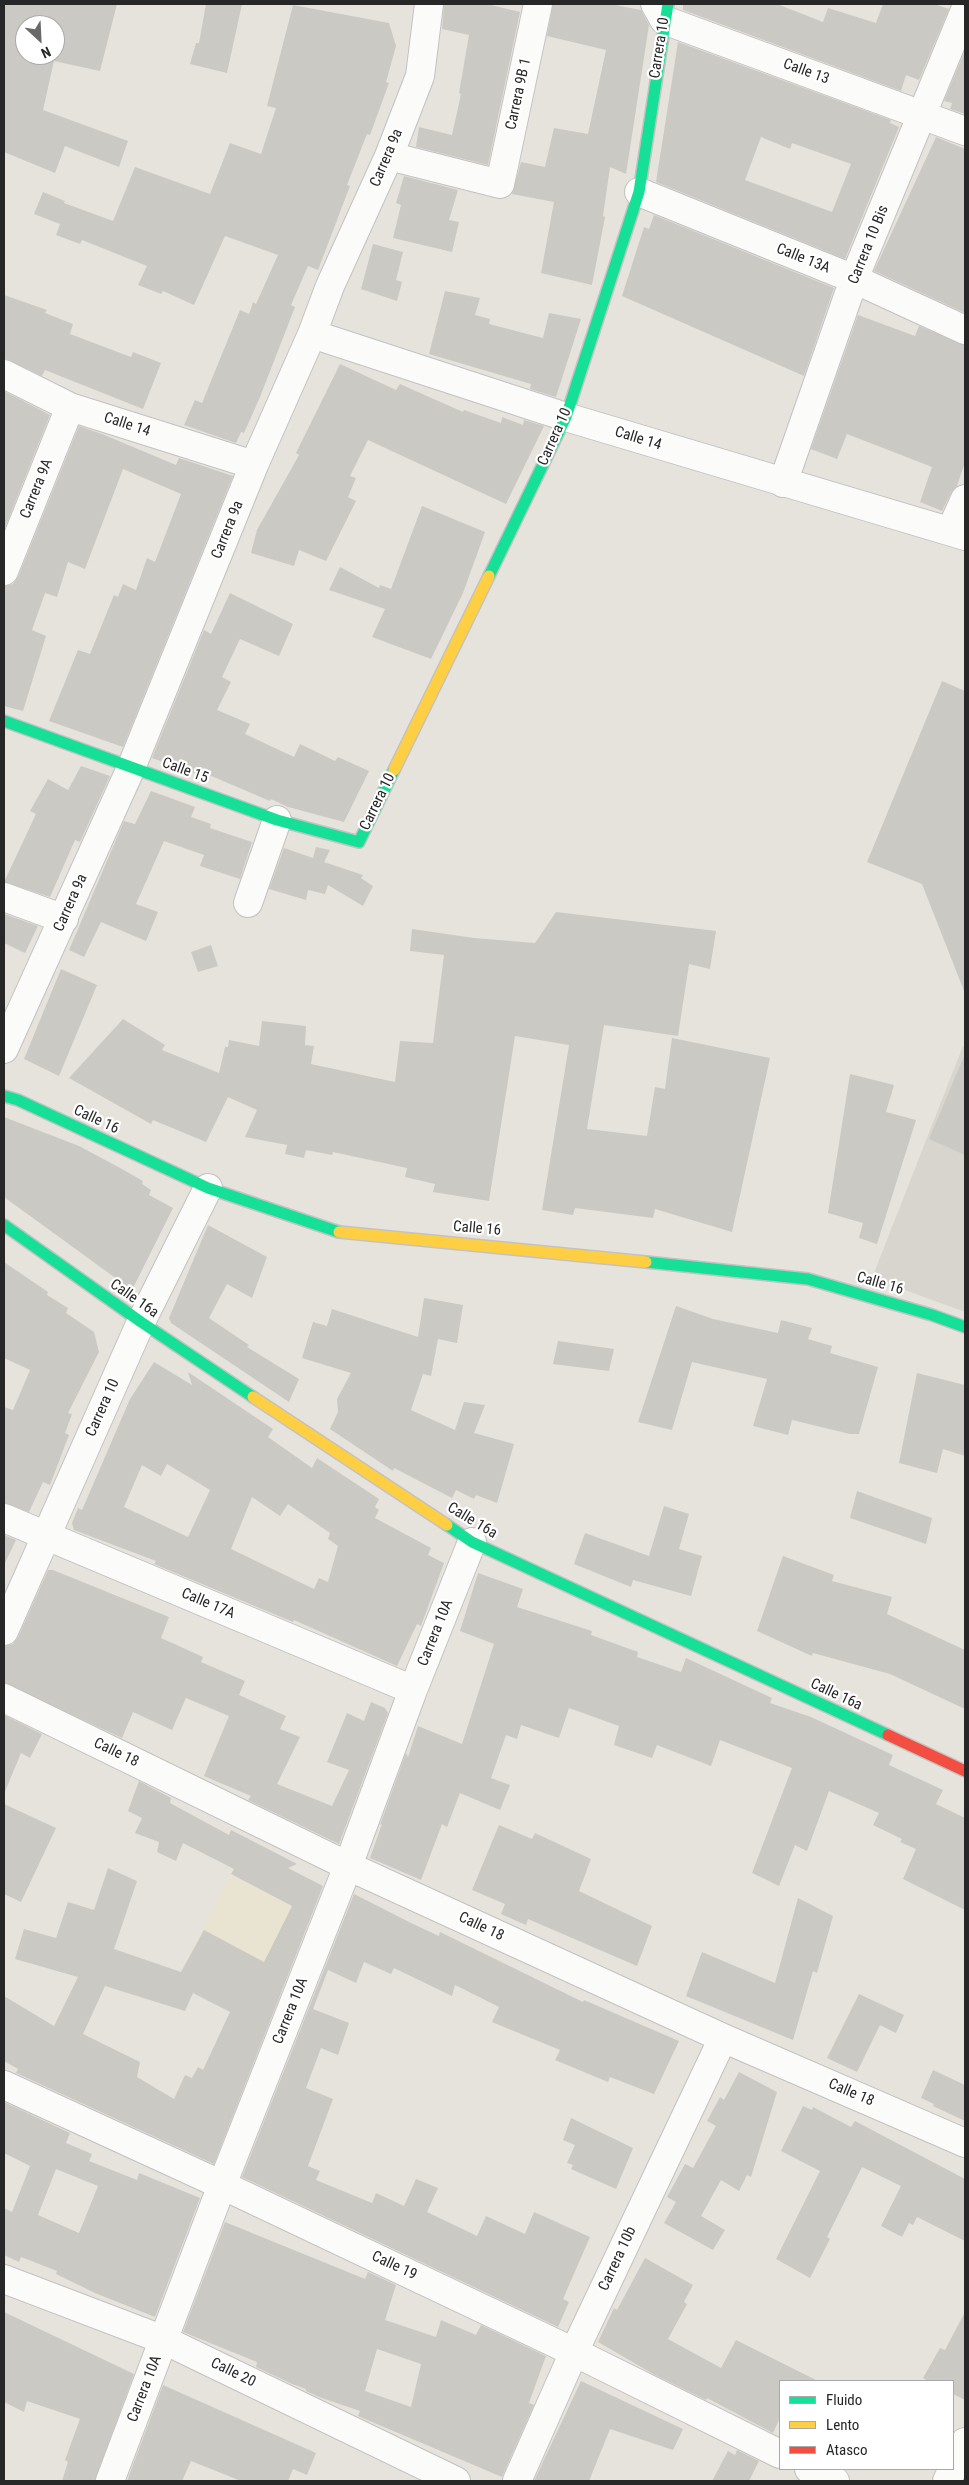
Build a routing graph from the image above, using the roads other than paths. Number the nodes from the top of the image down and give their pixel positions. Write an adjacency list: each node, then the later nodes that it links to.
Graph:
1 (429, 4): 7 (street, Carrera 9a)
2 (538, 4): 7 (street, Carrera 9B 1)
3 (662, 9): 5 (street, Calle 13); 8 (main road, Carrera 10)
4 (965, 10): 5 (street, Carrera 10 Bis)
5 (923, 115): 6 (street, Calle 13); 9 (street, Carrera 10 Bis)
6 (965, 131)
7 (389, 156): 11 (street, Carrera 9a)
8 (639, 192): 9 (street, Calle 13A); 14 (main road, Carrera 10)
9 (854, 279): 10 (street, Calle 13A); 16 (street, Carrera 10 Bis)
10 (965, 330)
11 (312, 334): 14 (street, Calle 14); 15 (street, Carrera 9a)
12 (4, 374): 13 (street, Calle 14)
13 (70, 407): 15 (street, Calle 14); 19 (street, Carrera 9A)
14 (566, 417): 16 (street, Calle 14); 23 (main road, Carrera 10)
15 (254, 465): 21 (street, Carrera 9a)
16 (783, 484): 18 (street, Calle 14)
17 (965, 499): 18 (street)
18 (958, 533)
19 (4, 571)
20 (4, 721): 21 (main road, Calle 15)
21 (131, 768): 22 (main road, Calle 15); 26 (street, Carrera 9a)
22 (277, 820): 23 (main road, Calle 15); 25 (street)
23 (359, 842)
24 (4, 897): 26 (street)
25 (248, 903)
26 (64, 919): 27 (street, Carrera 9a)
27 (4, 1049)
28 (4, 1096): 29 (main road, Calle 16)
29 (208, 1188): 31 (street, Carrera 10); 32 (main road, Calle 16)
30 (4, 1225): 31 (main road, Calle 16a)
31 (140, 1322): 34 (street, Carrera 10); 35 (main road, Calle 16a)
32 (965, 1327)
33 (4, 1518): 34 (street, Calle 17A)
34 (46, 1536): 36 (street, Carrera 10); 37 (street, Calle 17A)
35 (472, 1542): 37 (street, Carrera 10A); 39 (main road, Calle 16a)
36 (4, 1631)
37 (413, 1690): 40 (street, Carrera 10A)
38 (4, 1698): 40 (street, Calle 18)
39 (965, 1771)
40 (348, 1866): 41 (street, Calle 18); 44 (street, Carrera 10A)
41 (722, 2038): 43 (street, Calle 18); 47 (street, Carrera 10b)
42 (4, 2085): 44 (street, Calle 19)
43 (965, 2142)
44 (222, 2185): 46 (street, Carrera 10A); 47 (street, Calle 19)
45 (4, 2278): 46 (street, Calle 20)
46 (164, 2340): 52 (street, Carrera 10A); 53 (street, Calle 20)
47 (574, 2352): 49 (street, Calle 19); 54 (street, Carrera 10b)
48 (965, 2442): 50 (street)
49 (779, 2454)
50 (954, 2466)
51 (811, 2470): 55 (street)
52 (110, 2481)
53 (456, 2481)
54 (517, 2481)
55 (835, 2481)

